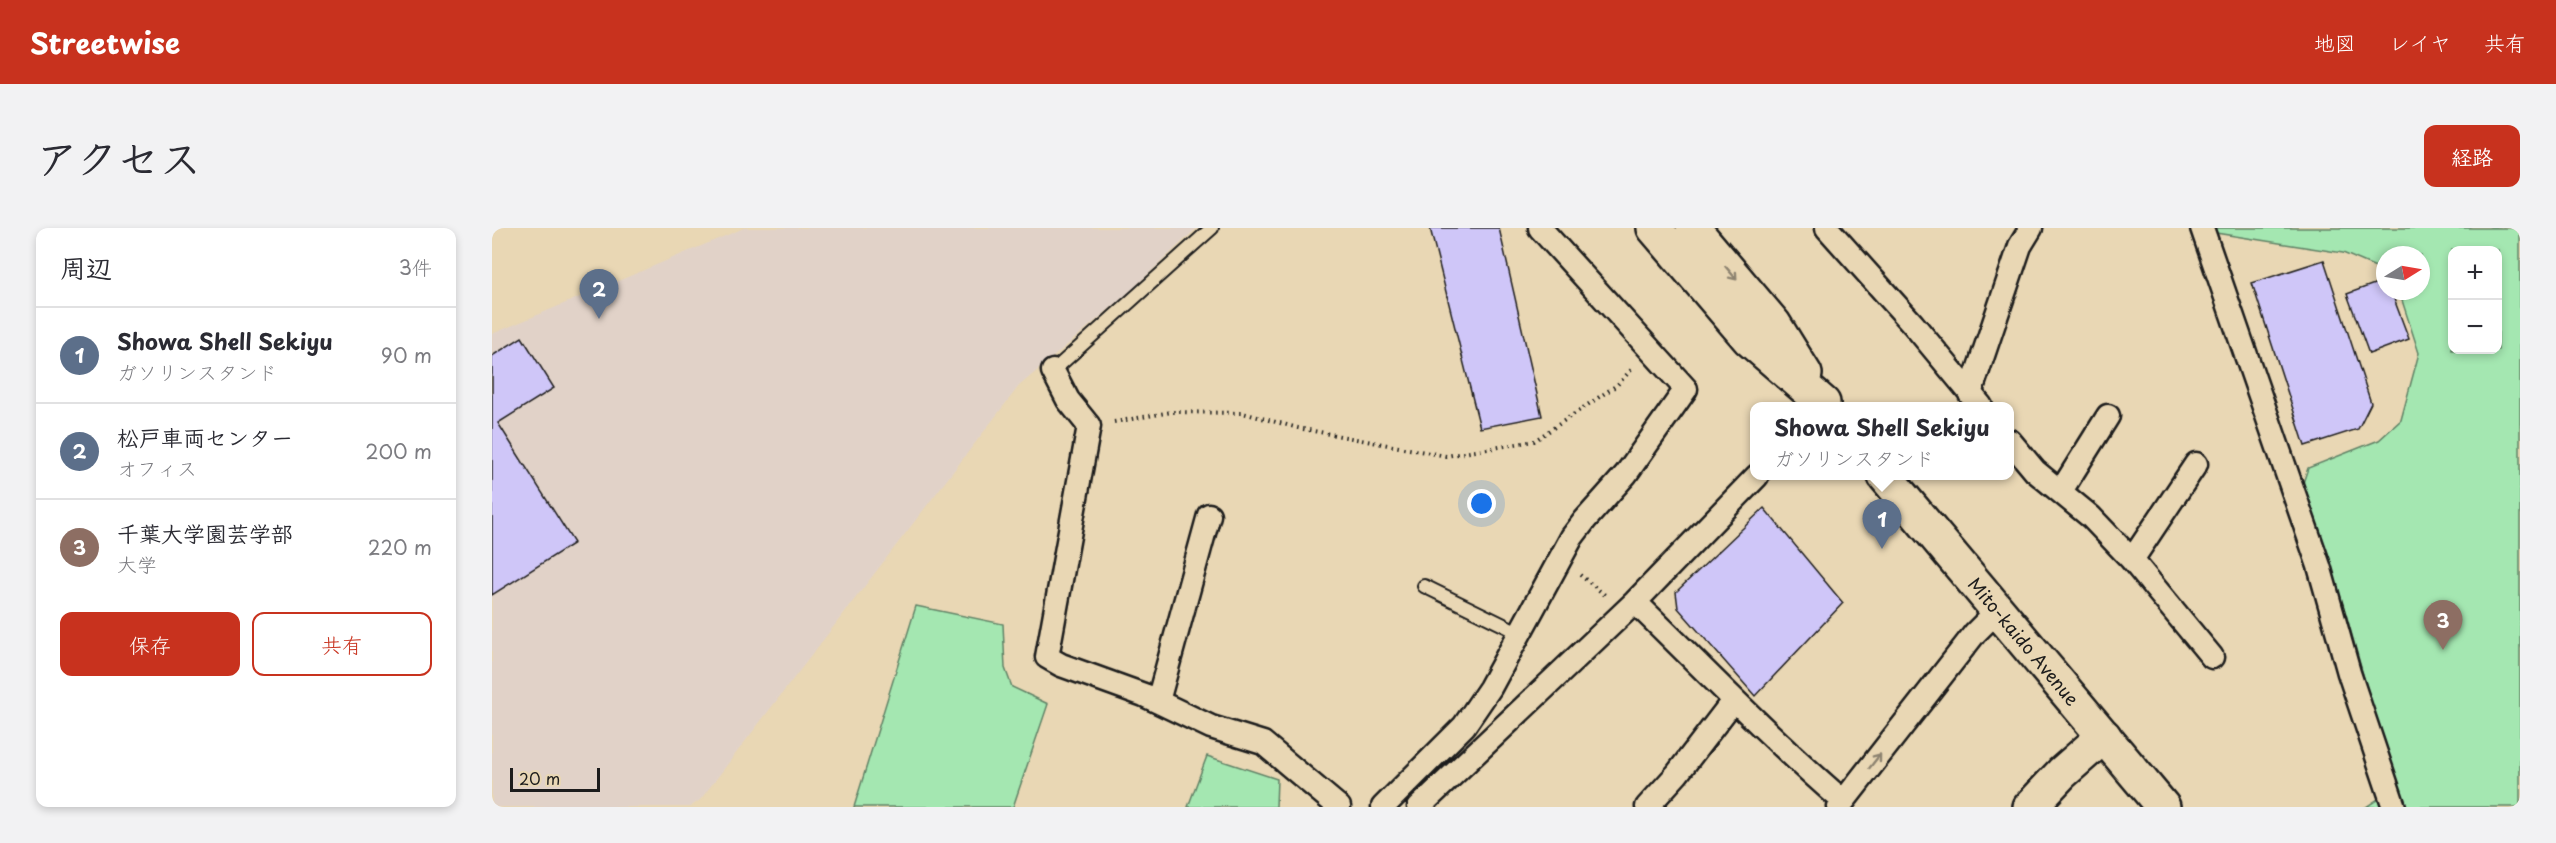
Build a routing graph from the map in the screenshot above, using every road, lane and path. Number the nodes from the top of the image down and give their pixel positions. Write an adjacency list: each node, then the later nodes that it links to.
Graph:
1 (1212, 228): 9 (lane)
2 (1540, 228): 8 (street)
3 (1654, 228): 11 (main road)
4 (1693, 228): 12 (main road, one-way to 12)
5 (1827, 228): 10 (street)
6 (2031, 228): 10 (street)
7 (2202, 228): 39 (street)
8 (1651, 350): 14 (path); 21 (street)
9 (1053, 370): 14 (street)
10 (1976, 400)
11 (1820, 402)
12 (1821, 402)
13 (2108, 416): 19 (street)
14 (1089, 426): 30 (street)
15 (2014, 446): 19 (street)
16 (2196, 464): 22 (street)
17 (1753, 480): 25 (street)
18 (1888, 480): 26 (main road, Mito-kaido Avenue)
19 (2061, 491): 22 (street)
20 (1209, 515): 30 (street)
21 (1562, 560): 24 (path); 27 (street)
22 (2132, 561): 28 (street)
23 (1424, 586): 27 (lane)
24 (1613, 591)
25 (1635, 602): 29 (street); 35 (street)
26 (1998, 610): 31 (main road, Mito-kaido Avenue); 32 (street, one-way to 26)
27 (1520, 633): 34 (street)
28 (2212, 657)
29 (1733, 700): 32 (street); 36 (street)
30 (1158, 701): 33 (street)
31 (2104, 736): 37 (main road); 38 (main road, Mito-kaido Avenue)
32 (1841, 804)
33 (1339, 807)
34 (1383, 807)
35 (1419, 807)
36 (1647, 807)
37 (2030, 807)
38 (2163, 807)
39 (2394, 807)

